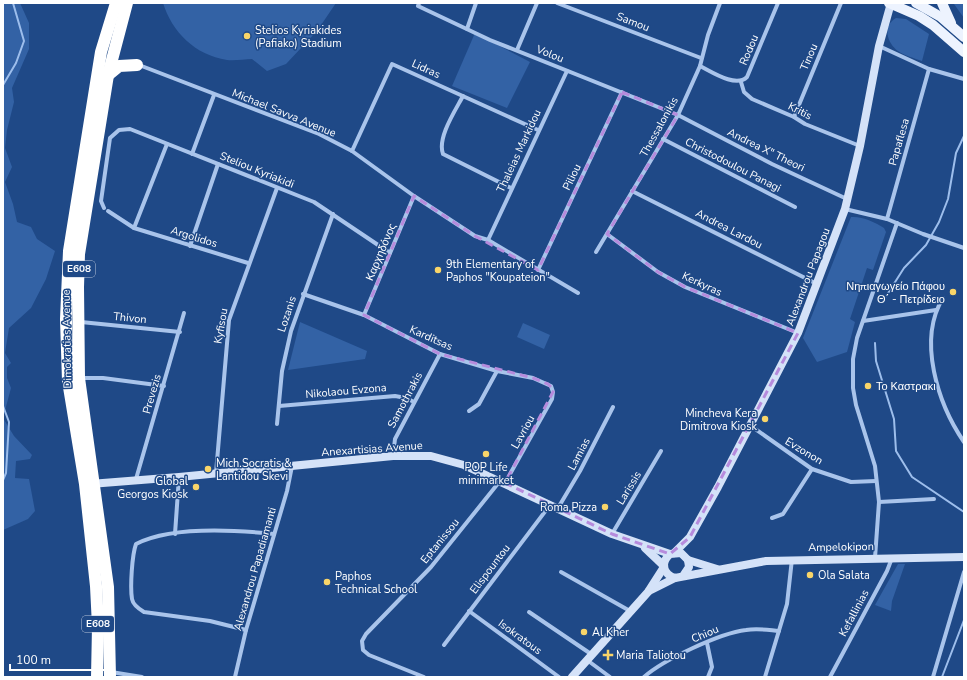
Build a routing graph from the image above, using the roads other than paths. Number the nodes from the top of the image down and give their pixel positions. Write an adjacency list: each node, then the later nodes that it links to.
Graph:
1 (116, 3): 19 (highway, Dimokratias Avenue / E608)
2 (127, 3): 21 (highway, Dimokratias Avenue / E608)
3 (476, 3): 15 (street)
4 (537, 3): 18 (street)
5 (557, 3): 22 (street, Samou)
6 (720, 3): 22 (street, Thessalonikis)
7 (778, 3): 30 (street, Rodou)
8 (841, 3): 35 (street, Tinou)
9 (890, 3): 13 (main road); 17 (street, Alexandrou Papagou)
10 (942, 3): 14 (main road)
11 (418, 4): 15 (street, Volou)
12 (923, 4): 13 (street); 14 (main road)
13 (919, 16): 20 (main road)
14 (952, 25): 16 (main road)
15 (467, 29): 18 (street, Volou)
16 (964, 37)
17 (879, 46): 26 (street); 39 (street, Alexandrou Papagou)
18 (517, 50): 27 (street, Volou)
19 (101, 52): 21 (street); 95 (highway, Dimokratias Avenue / E608)
20 (964, 52)
21 (116, 58): 28 (highway, Dimokratias Avenue / E608)
22 (702, 58): 25 (street, Thessalonikis)
23 (125, 61): 24 (street, Michael Savva Avenue)
24 (137, 64): 28 (highway); 32 (street, Michael Savva Avenue)
25 (700, 66): 30 (street, Rodou); 34 (street, Thessalonikis)
26 (929, 69): 29 (street); 52 (street, Papaflesa)
27 (567, 71): 31 (street, Volou); 36 (street, Thaleias Markidou)
28 (108, 75): 71 (highway, Dimokratias Avenue / E608)
29 (964, 79)
30 (741, 82): 35 (street, Kritis)
31 (622, 92): 34 (street, Volou); 62 (street, Piliou)
32 (214, 94): 40 (street, Michael Savva Avenue); 41 (street)
33 (463, 96): 36 (street, Lidras); 40 (street, Lidras); 44 (street)
34 (678, 115): 37 (street, Thessalonikis); 47 (street, Andrea X" Theori)
35 (794, 117): 39 (street, Kritis)
36 (538, 130): 44 (street, Thaleias Markidou)
37 (664, 140): 45 (street, Thessalonikis); 49 (street, Christodoulou Panagi)
38 (167, 144): 41 (street, Steliou Kyriakidi); 48 (street, Steliou Kyriakidi); 54 (street)
39 (860, 146): 47 (street, Alexandrou Papagou)
40 (352, 151): 46 (street, Michael Savva Avenue)
41 (192, 154): 42 (street, Steliou Kyriakidi)
42 (218, 164): 43 (street, Steliou Kyriakidi); 57 (street)
43 (277, 188): 51 (street, Steliou Kyriakidi); 61 (street, Kyfisou)
44 (511, 188): 56 (street, Thaleias Markidou)
45 (632, 191): 55 (street, Thessalonikis); 63 (street, Andrea Lardou)
46 (414, 196): 56 (street, Michael Savva Avenue); 60 (street, Καρχηδόνος)
47 (848, 199): 50 (street, Alexandrou Papagou)
48 (101, 201): 54 (street, Argolidos)
49 (795, 207)
50 (845, 210): 52 (street); 63 (street, Alexandrou Papagou)
51 (332, 214): 60 (street, Steliou Kyriakidi); 65 (street, Lozanis)
52 (887, 219): 53 (street)
53 (897, 223): 58 (street); 70 (street)
54 (134, 228): 57 (street, Argolidos)
55 (607, 234): 59 (street, Thessalonikis); 73 (street, Kerkyras)
56 (488, 240): 62 (street, Michael Savva Avenue)
57 (190, 246): 61 (street, Argolidos)
58 (964, 248)
59 (596, 252)
60 (390, 253): 69 (street, Καρχηδόνος)
61 (248, 263): 90 (street, Kyfisou)
62 (538, 270): 64 (street, Michael Savva Avenue)
63 (817, 284): 73 (street, Alexandrou Papagou)
64 (578, 293)
65 (303, 294): 69 (street, Karditsas); 80 (street, Lozanis)
66 (944, 298): 67 (street)
67 (936, 310): 70 (street); 85 (street)
68 (184, 313): 72 (street, Prevezis)
69 (364, 315): 74 (street, Karditsas)
70 (863, 320): 93 (street)
71 (78, 322): 72 (street, Thivon); 76 (highway, Dimokratias Avenue / E608)
72 (180, 332): 77 (street, Prevezis)
73 (798, 333): 84 (street, Alexandrou Papagou)
74 (440, 354): 75 (street, Karditsas); 79 (street, Samothrakis)
75 (497, 370): 78 (street, Karditsas); 82 (street)
76 (79, 378): 77 (street); 95 (highway, Dimokratias Avenue / E608)
77 (164, 386): 92 (street, Prevezis)
78 (553, 389): 94 (street, Lavriou)
79 (414, 402): 80 (street, Nikolaou Evzona); 87 (street, Samothrakis)
80 (279, 406): 83 (street, Lozanis)
81 (614, 407): 98 (street, Lamias)
82 (469, 411)
83 (277, 424)
84 (751, 426): 89 (street, Evzonon); 103 (street, Alexandrou Papagou)
85 (964, 442)
86 (661, 451): 102 (street, Larissis)
87 (393, 456): 88 (street, Anexartisias Avenue); 94 (street, Anexartisias Avenue)
88 (292, 466): 90 (street, Anexartisias Avenue); 101 (street, Alexandrou Papadiamanti)
89 (812, 469): 93 (street, Evzonon); 99 (street)
90 (216, 473): 91 (street, Anexartisias Avenue)
91 (179, 477): 92 (street, Anexartisias Avenue); 100 (street)
92 (136, 479): 95 (street, Anexartisias Avenue)
93 (876, 481): 97 (street)
94 (503, 482): 98 (street, Anexartisias Avenue); 129 (street, Eptanissou)
95 (89, 484): 125 (highway, Dimokratias Avenue / E608); 126 (highway, Dimokratias Avenue / E608)
96 (934, 499): 97 (street)
97 (879, 502): 108 (street)
98 (554, 506): 102 (street, Anexartisias Avenue); 117 (street, Elispountou)
99 (772, 518)
100 (175, 534): 101 (street); 120 (street)
101 (274, 534): 120 (street, Alexandrou Papadiamanti)
102 (612, 534): 104 (street, Anexartisias Avenue)
103 (690, 537): 105 (street, Alexandrou Papagou); 107 (street, Alexandrou Papagou)
104 (644, 546): 105 (street, Anexartisias Avenue); 111 (street, Anexartisias Avenue)
105 (672, 554): 107 (street); 111 (street)
106 (964, 557): 109 (street, Ampelokipon)
107 (687, 558): 112 (street, Ampelokipon); 115 (street)
108 (875, 558): 109 (street, Ampelokipon); 110 (street, Ampelokipon)
109 (892, 558): 136 (street, Kefallinias)
110 (792, 559): 112 (street, Ampelokipon); 121 (street)
111 (664, 566): 115 (street); 116 (street)
112 (719, 569): 115 (street, Ampelokipon)
113 (561, 572): 119 (street)
114 (964, 572): 137 (street)
115 (679, 577): 116 (street)
116 (648, 592): 119 (street)
117 (469, 611): 123 (street, Elispountou); 130 (street, Isokratous)
118 (529, 612): 124 (street)
119 (630, 612): 124 (street)
120 (246, 630): 128 (street, Alexandrou Papadiamanti)
121 (779, 631): 122 (street, Chiou); 135 (street)
122 (707, 643): 133 (street, Chiou); 134 (street)
123 (444, 644)
124 (589, 657): 131 (street); 132 (street)
125 (110, 674): 127 (street)
126 (97, 677)
127 (142, 677)
128 (235, 677)
129 (424, 677)
130 (559, 677)
131 (572, 677)
132 (610, 677)
133 (644, 677)
134 (708, 677)
135 (765, 677)
136 (830, 677)
137 (933, 677)

